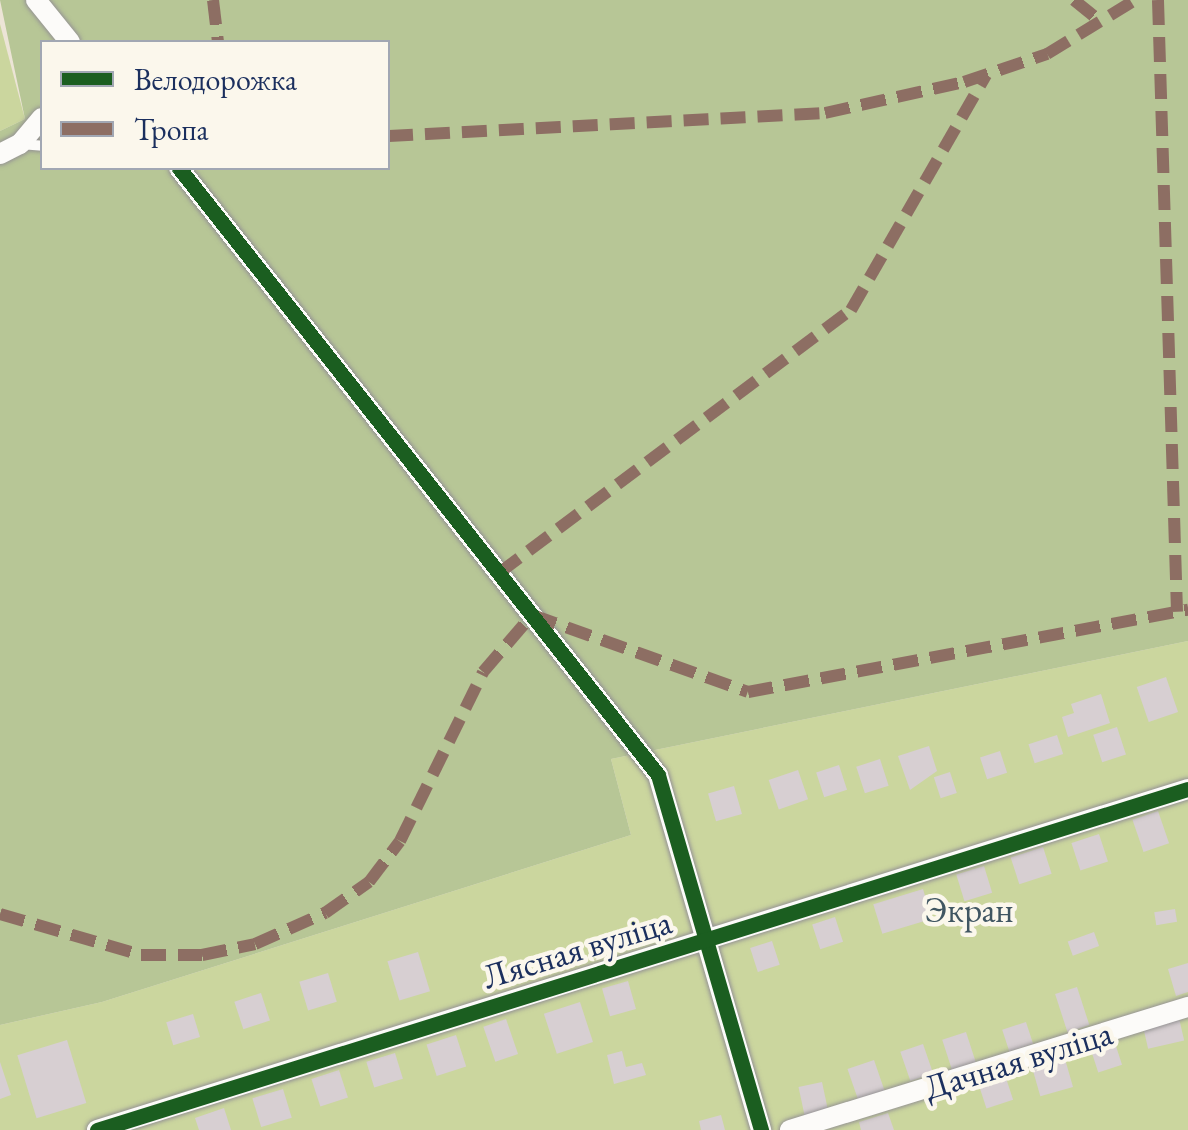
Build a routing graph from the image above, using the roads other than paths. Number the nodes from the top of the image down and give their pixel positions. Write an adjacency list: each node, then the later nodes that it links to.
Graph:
1 (40, 7): 2 (street); 3 (street)
2 (48, 40)
3 (68, 40)
4 (40, 120): 5 (street)
5 (20, 144): 6 (lane); 7 (street)
6 (40, 146)
7 (0, 154)
8 (181, 170): 10 (street)
9 (1188, 789): 10 (street, Лясная вуліца)
10 (707, 940): 12 (street, Лясная вуліца); 13 (street)
11 (1188, 1007): 14 (street, Дачная вуліца)
12 (98, 1130)
13 (761, 1130)
14 (790, 1130)

